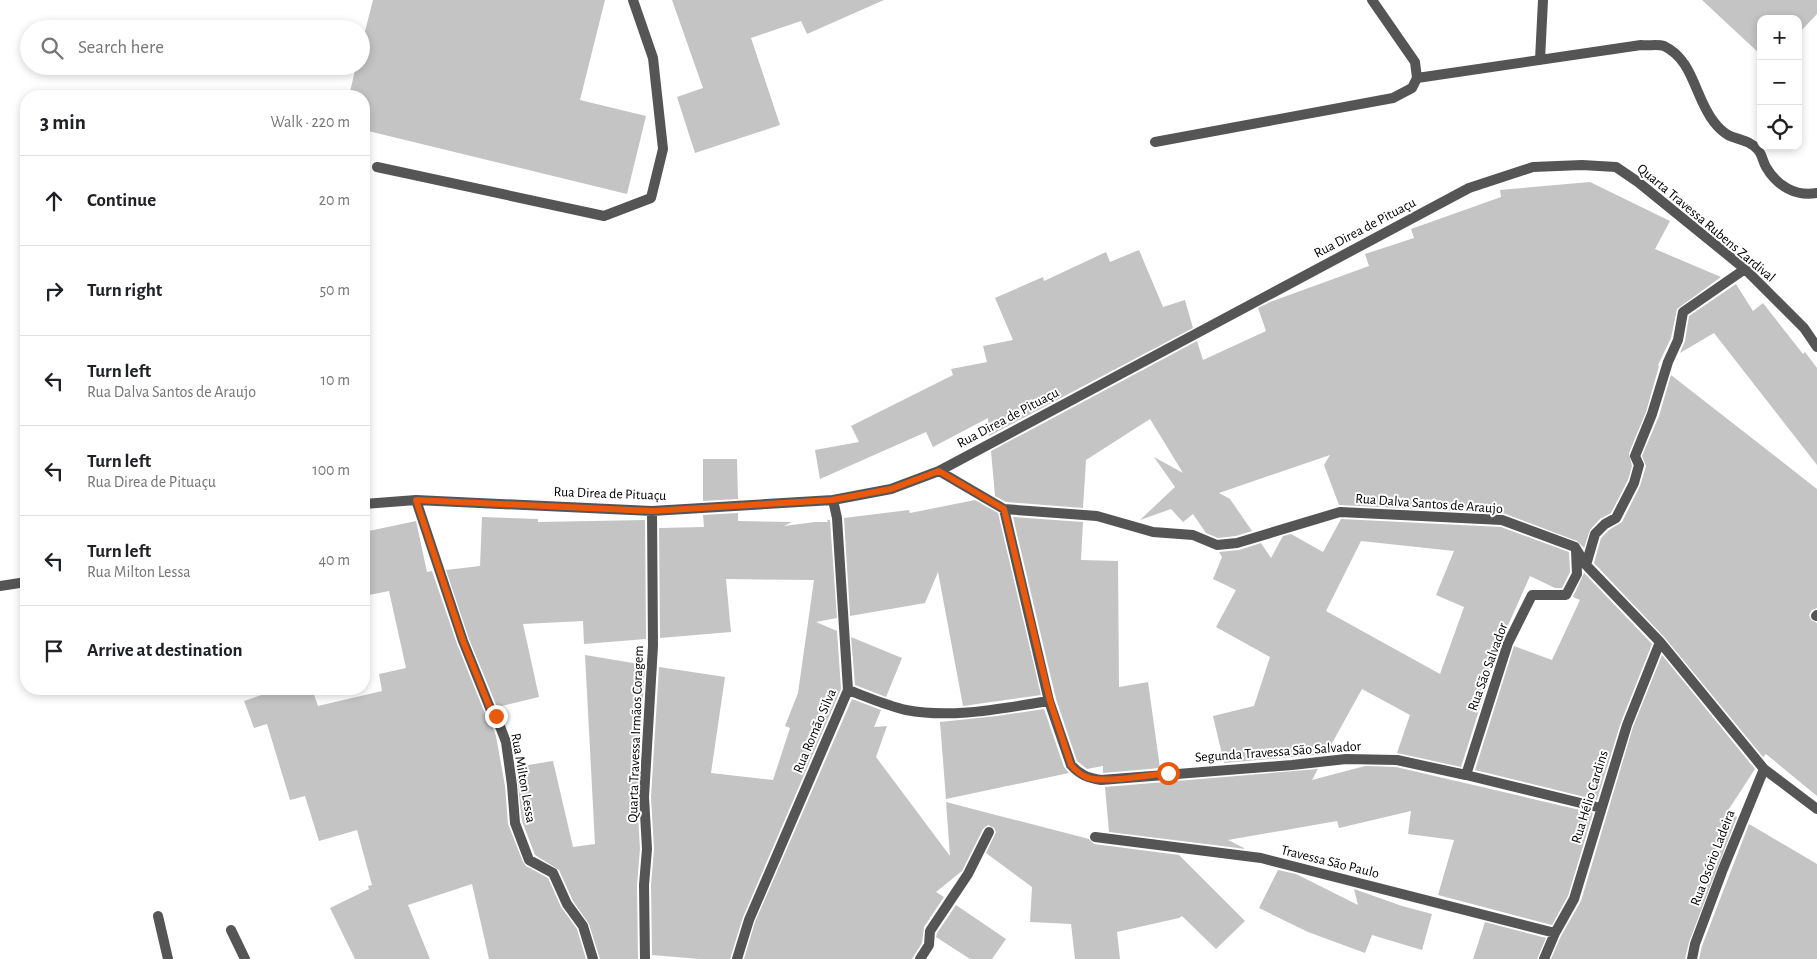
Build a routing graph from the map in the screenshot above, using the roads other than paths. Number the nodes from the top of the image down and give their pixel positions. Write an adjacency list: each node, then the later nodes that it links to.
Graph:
1 (633, 0): 7 (street)
2 (1372, 0): 5 (street)
3 (1542, 0): 4 (street)
4 (1540, 60): 5 (street); 9 (street)
5 (1417, 78): 6 (street)
6 (1155, 142)
7 (377, 167)
8 (1616, 168): 10 (street, Quarta Travessa Rubens Zardival); 12 (street, Rua Direa de Pituaçu)
9 (1817, 193)
10 (1745, 270): 11 (street, Quarta Travessa Rubens Zardival); 19 (street)
11 (1817, 347)
12 (939, 471): 14 (street, Rua Direa de Pituaçu); 16 (street, Rua Dalva Santos de Araujo)
13 (416, 500): 15 (street, Rua Direa de Pituaçu); 17 (street, Rua Direa de Pituaçu); 36 (street, Rua Milton Lessa)
14 (832, 500): 17 (street, Rua Direa de Pituaçu); 23 (street, Rua Romão Silva)
15 (370, 504)
16 (1004, 509): 18 (street, Rua Dalva Santos de Araujo); 24 (street, Segunda Travessa São Salvador)
17 (652, 511): 37 (street, Quarta Travessa Irmãos Coragem)
18 (1576, 547): 19 (street); 26 (street, Rua São Salvador)
19 (1586, 565): 22 (street)
20 (20, 583): 21 (street)
21 (0, 586)
22 (1660, 642): 25 (street); 27 (street, Rua Hélio Cardins)
23 (848, 690): 24 (street); 38 (street, Rua Romão Silva)
24 (1050, 701): 26 (street, Segunda Travessa São Salvador)
25 (1764, 769): 28 (street); 41 (street, Rua Osório Ladeira)
26 (1466, 774): 27 (street, Segunda Travessa São Salvador)
27 (1601, 808): 33 (street, Rua Hélio Cardins)
28 (1817, 809)
29 (989, 832): 39 (street)
30 (1095, 837): 33 (street, Travessa São Paulo)
31 (158, 916): 34 (street)
32 (231, 930): 35 (street)
33 (1555, 933): 40 (street, Rua Hélio Cardins)
34 (168, 959)
35 (245, 959)
36 (593, 959)
37 (645, 959)
38 (738, 959)
39 (920, 959)
40 (1544, 959)
41 (1692, 959)

